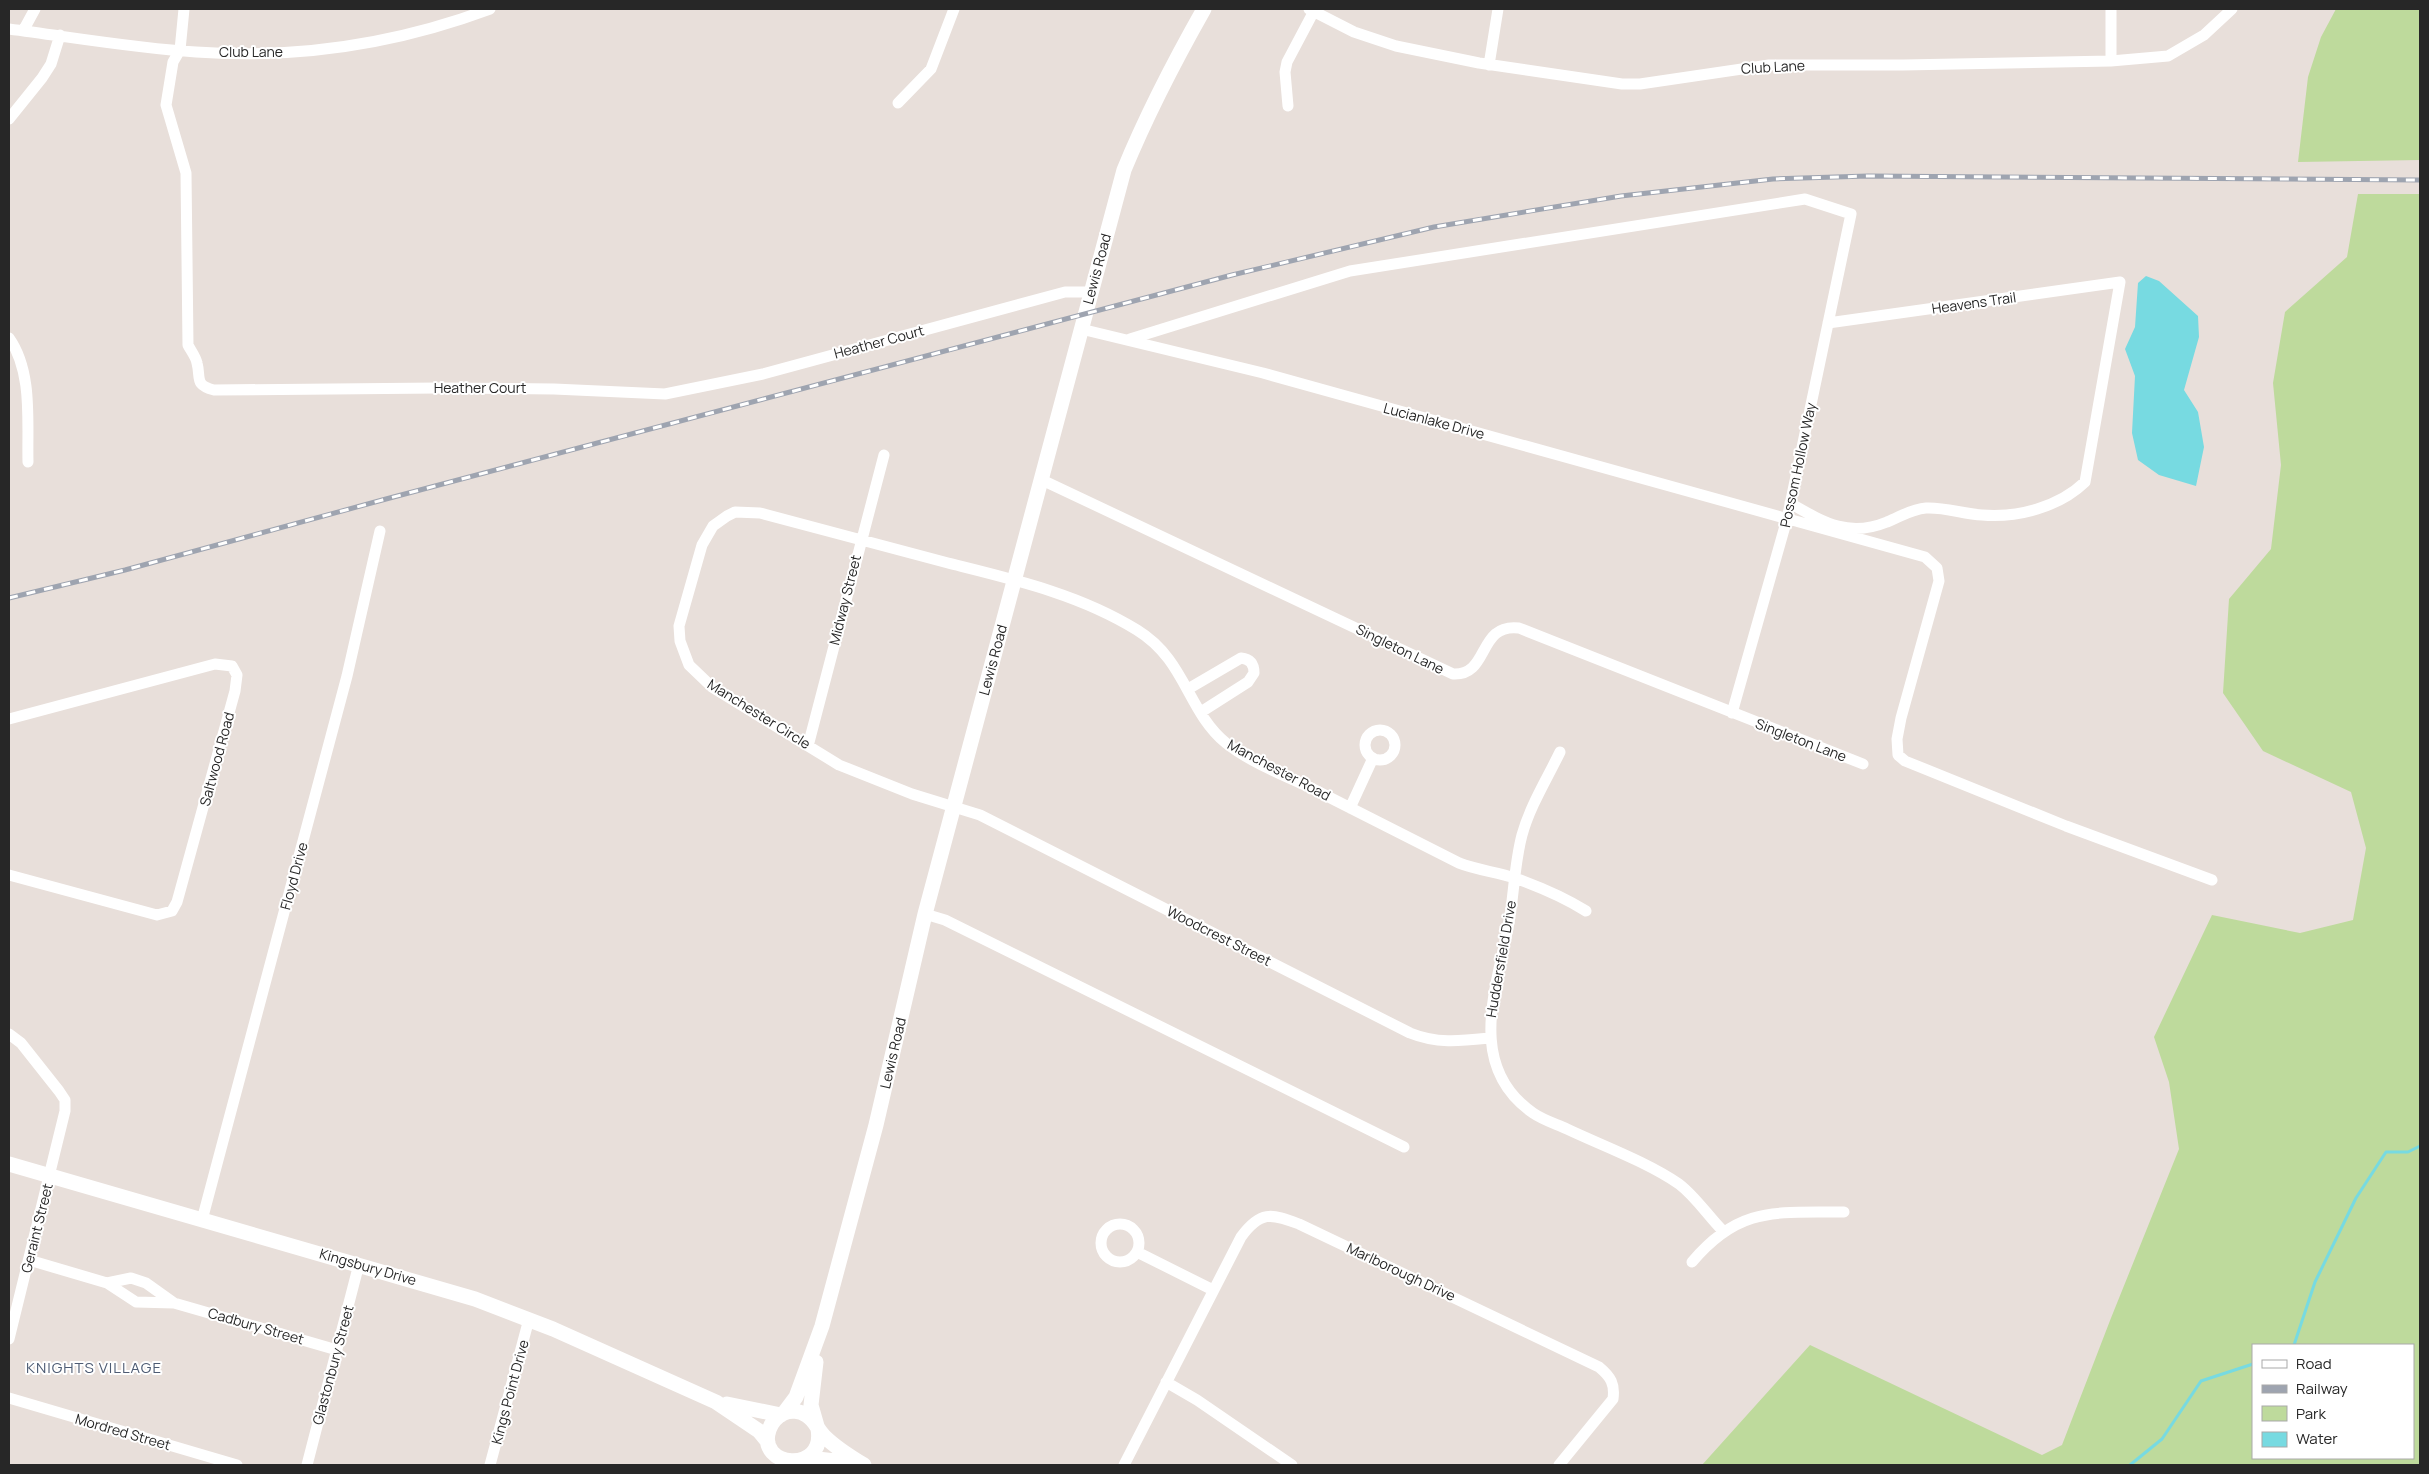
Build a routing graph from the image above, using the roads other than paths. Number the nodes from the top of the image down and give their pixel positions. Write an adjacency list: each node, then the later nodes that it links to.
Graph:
1 (35, 9): 11 (street)
2 (184, 9): 13 (street)
3 (490, 9): 13 (street, Club Lane)
4 (954, 9): 16 (street)
5 (1204, 9): 19 (street, Lewis Road)
6 (1498, 9): 15 (street)
7 (2111, 9): 14 (street)
8 (2232, 9): 14 (street, Club Lane)
9 (1312, 10): 15 (street, Club Lane); 17 (street)
10 (9, 29): 11 (street, Club Lane)
11 (23, 31): 12 (street, Club Lane)
12 (60, 35): 13 (street, Club Lane); 18 (street)
13 (180, 50): 19 (street, Heather Court)
14 (2111, 62): 15 (street, Club Lane)
15 (1489, 65)
16 (898, 103)
17 (1288, 106)
18 (9, 119)
19 (1090, 292): 21 (street, Lewis Road)
20 (1828, 323): 23 (street, Possom Hollow Way); 27 (street, Possom Hollow Way); 27 (street, Heavens Trail)
21 (1081, 329): 23 (street, Lucianlake Drive); 26 (street, Lewis Road)
22 (9, 338): 25 (street)
23 (1128, 340): 28 (street, Lucianlake Drive)
24 (884, 455): 30 (street, Midway Street)
25 (28, 462)
26 (1042, 480): 31 (street, Lewis Road); 34 (street, Singleton Lane)
27 (1790, 503): 28 (street, Possom Hollow Way)
28 (1787, 519): 34 (street, Possom Hollow Way); 44 (street, Lucianlake Drive)
29 (380, 531): 53 (street, Floyd Drive)
30 (861, 540): 31 (street, Manchester Circle); 36 (street, Midway Street); 36 (street, Manchester Circle)
31 (1014, 580): 32 (street, Manchester Road); 40 (street, Lewis Road)
32 (1188, 689): 33 (street, Manchester Road); 33 (street)
33 (1201, 712): 41 (street, Manchester Road)
34 (1732, 713): 39 (street, Singleton Lane)
35 (9, 719): 42 (street, Saltwood Road)
36 (808, 746): 40 (street, Manchester Circle)
37 (1560, 752): 43 (street, Huddersfield Drive)
38 (1374, 758): 41 (street)
39 (1863, 764)
40 (953, 806): 46 (street, Lewis Road); 48 (street, Woodcrest Street)
41 (1350, 808): 43 (street, Manchester Road)
42 (9, 875)
43 (1513, 878): 45 (street, Manchester Road); 48 (street, Huddersfield Drive)
44 (2212, 880)
45 (1586, 911)
46 (925, 914): 49 (street); 63 (street, Lewis Road)
47 (9, 1034): 51 (street, Geraint Street)
48 (1490, 1038): 54 (street, Huddersfield Drive)
49 (1404, 1147)
50 (9, 1164): 51 (street, Kingsbury Drive)
51 (50, 1176): 53 (street, Kingsbury Drive); 56 (street, Geraint Street)
52 (1844, 1212): 54 (street)
53 (202, 1220): 58 (street, Kingsbury Drive)
54 (1723, 1231): 57 (street)
55 (1137, 1252): 60 (street)
56 (29, 1260): 59 (street, Cadbury Street); 64 (street, Geraint Street)
57 (1692, 1262)
58 (359, 1264): 62 (street, Kingsbury Drive); 65 (street, Glastonbury Street)
59 (106, 1283): 61 (street, Cadbury Street); 61 (street, Cadbury Street)
60 (1213, 1290): 66 (street, Marlborough Drive); 81 (street, Marlborough Drive)
61 (174, 1302): 65 (street, Cadbury Street)
62 (529, 1319): 68 (street, Kingsbury Drive); 75 (street, Kings Point Drive)
63 (822, 1326): 69 (street, Lewis Road); 70 (street, Lewis Road)
64 (9, 1339)
65 (337, 1350): 74 (street, Glastonbury Street)
66 (1166, 1382): 79 (street, Marlborough Drive); 80 (street)
67 (9, 1398): 73 (street, Mordred Street)
68 (716, 1402): 69 (street, Kingsbury Drive); 71 (street, Kingsbury Drive)
69 (783, 1414): 70 (street, Kingsbury Drive); 71 (street)
70 (818, 1428): 72 (street); 78 (street, Kingsbury Drive)
71 (769, 1446): 72 (street, Kingsbury Drive); 76 (street)
72 (805, 1461): 77 (street, Kingsbury Drive)
73 (237, 1465)
74 (307, 1465)
75 (490, 1465)
76 (776, 1465)
77 (848, 1465)
78 (864, 1465)
79 (1124, 1465)
80 (1292, 1465)
81 (1560, 1465)

